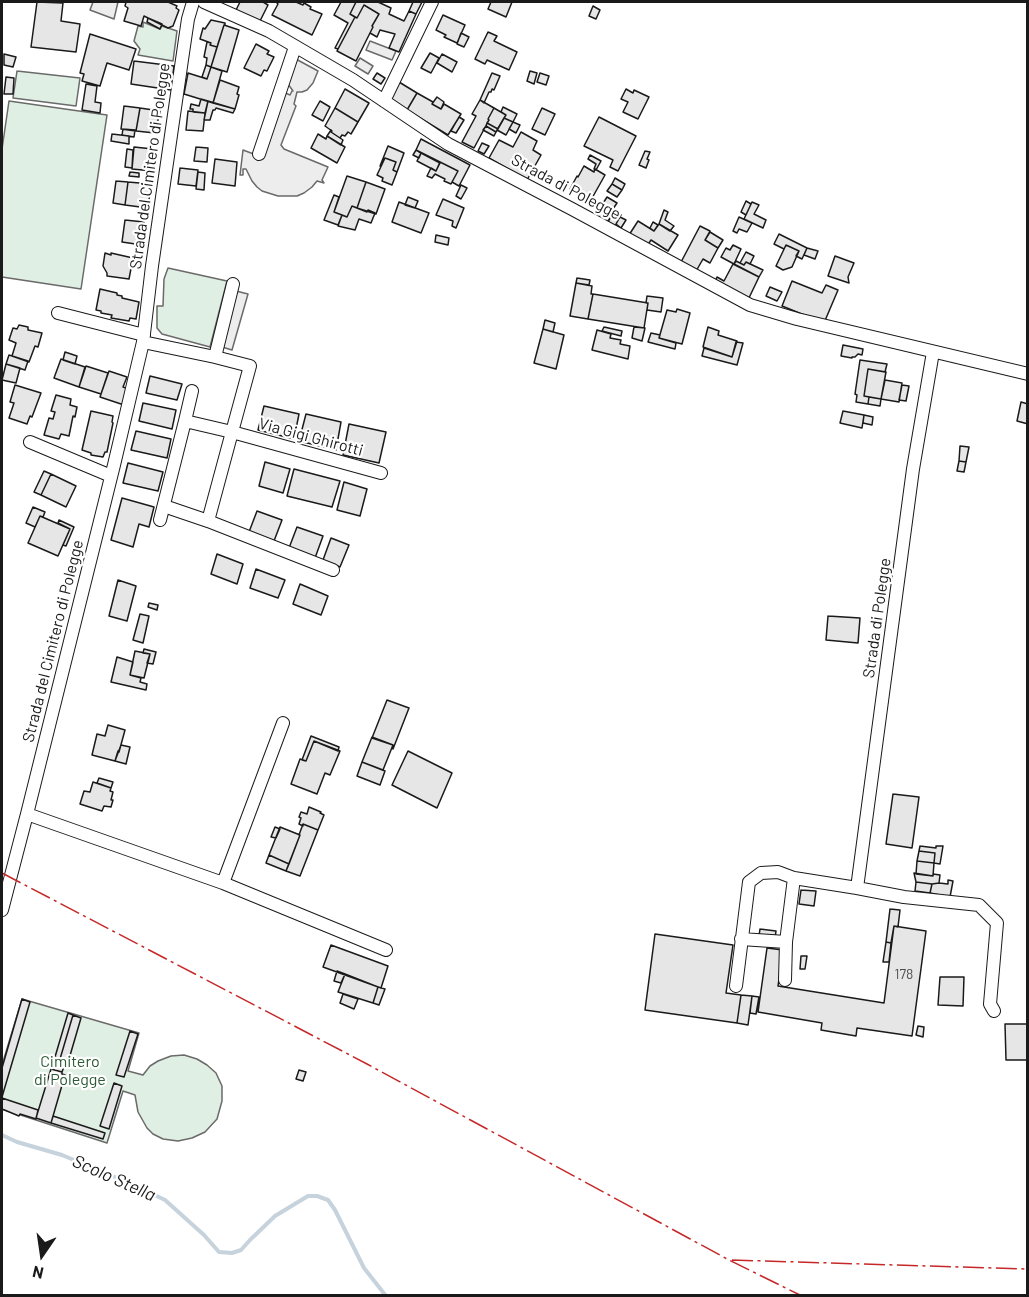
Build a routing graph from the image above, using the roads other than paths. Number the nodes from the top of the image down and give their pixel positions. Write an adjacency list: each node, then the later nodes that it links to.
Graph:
1 (193, 2): 9 (street, Strada del Cimitero di Polegge)
2 (204, 2): 4 (street, Strada di Polegge)
3 (432, 2): 5 (street)
4 (295, 47): 5 (street, Strada di Polegge); 6 (street)
5 (384, 101): 10 (street, Strada di Polegge)
6 (259, 154)
7 (233, 284): 11 (street)
8 (58, 313): 9 (street)
9 (143, 339): 11 (street, Via Gigi Ghirotti); 18 (street, Strada del Cimitero di Polegge)
10 (933, 352): 12 (street, Strada di Polegge); 27 (street, Strada di Polegge)
11 (215, 357): 15 (street, Via Gigi Ghirotti)
12 (1028, 374)
13 (192, 391): 14 (street)
14 (185, 421): 15 (street, Via Gigi Ghirotti); 19 (street)
15 (232, 432): 17 (street, Via Gigi Ghirotti); 21 (street, Via Gigi Ghirotti)
16 (30, 442): 18 (street)
17 (381, 473)
18 (111, 476): 24 (street, Strada del Cimitero di Polegge)
19 (164, 506): 20 (street); 21 (street)
20 (160, 520)
21 (208, 521): 22 (street)
22 (333, 570)
23 (283, 723): 26 (street)
24 (27, 814): 26 (street); 28 (street, Strada del Cimitero di Polegge)
25 (794, 878): 27 (street); 29 (street); 30 (street)
26 (223, 883): 31 (street)
27 (857, 888): 34 (street)
28 (2, 910)
29 (741, 939): 30 (street); 33 (street)
30 (786, 942): 32 (street)
31 (386, 950)
32 (785, 980)
33 (736, 986)
34 (994, 1011)

